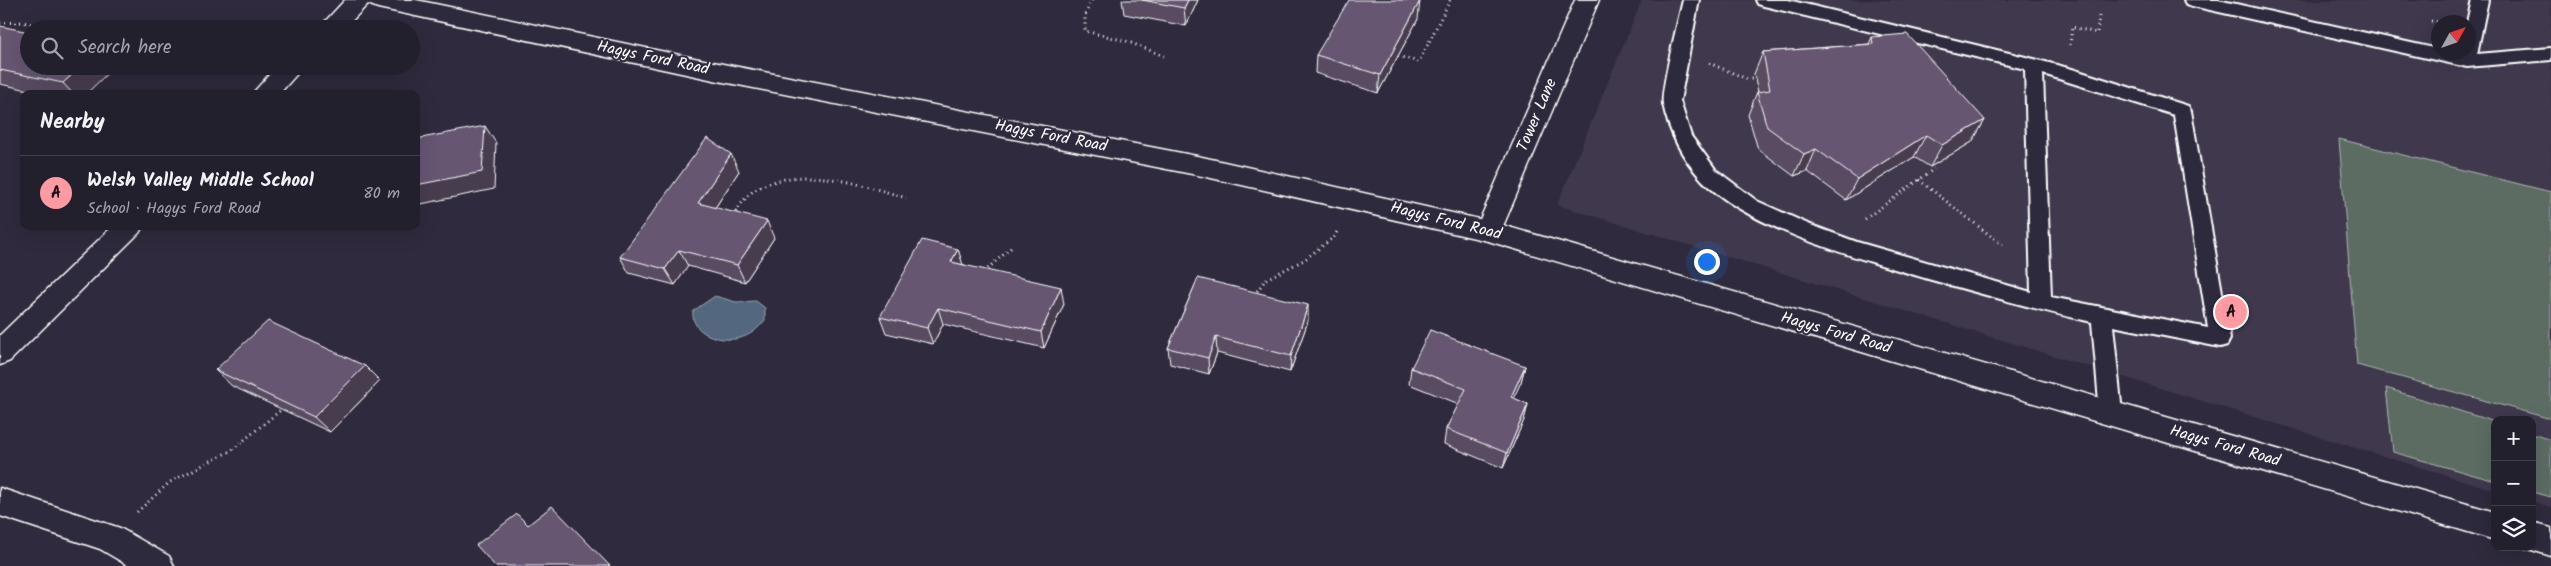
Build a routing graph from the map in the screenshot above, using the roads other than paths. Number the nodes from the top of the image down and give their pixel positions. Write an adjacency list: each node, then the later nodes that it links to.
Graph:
1 (359, 0): 8 (street)
2 (378, 0): 15 (street, Hagys Ford Road)
3 (1587, 0): 15 (street, Tower Lane)
4 (1691, 0): 16 (lane)
5 (1764, 0): 11 (lane)
6 (2192, 0): 10 (lane)
7 (2480, 0): 10 (lane)
8 (339, 20)
9 (2551, 54): 10 (lane)
10 (2467, 61)
11 (2034, 65): 16 (lane); 17 (lane)
12 (283, 75): 13 (street)
13 (268, 90)
14 (126, 230): 18 (street)
15 (1488, 231): 19 (street, Hagys Ford Road)
16 (2041, 303): 17 (lane)
17 (2102, 314): 19 (lane)
18 (0, 353)
19 (2111, 413): 21 (street, Hagys Ford Road)
20 (0, 502): 24 (street)
21 (2491, 525)
22 (2536, 537): 23 (street)
23 (2551, 542)
24 (158, 566)

